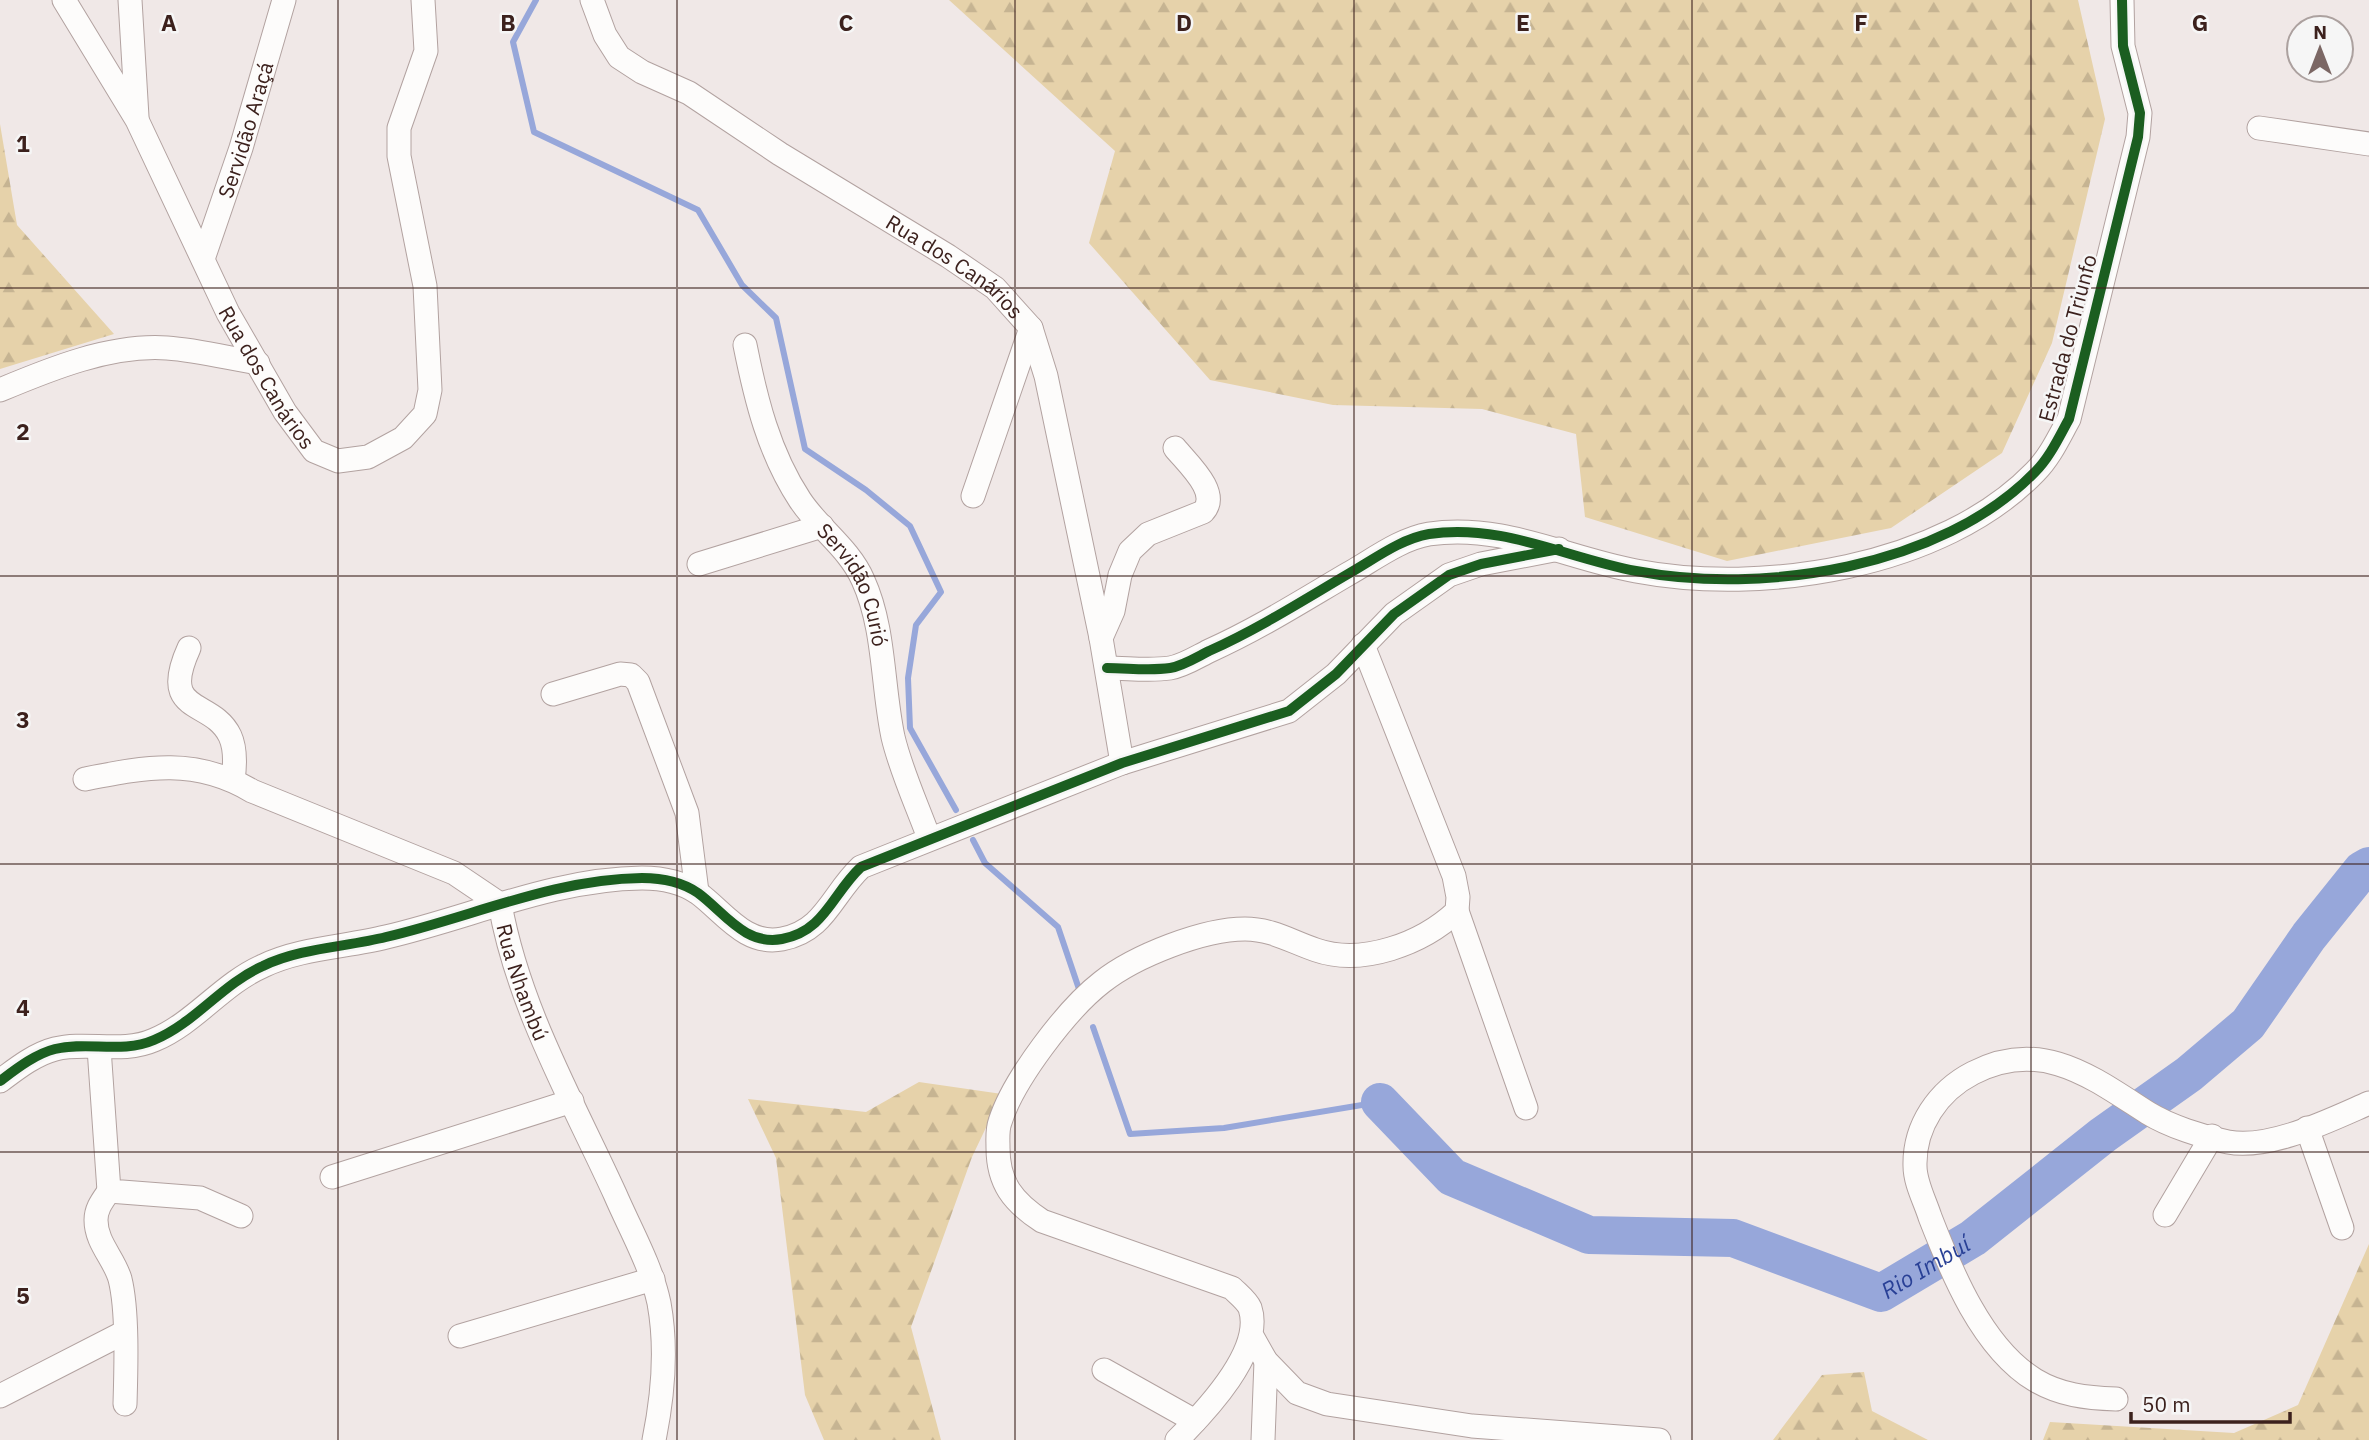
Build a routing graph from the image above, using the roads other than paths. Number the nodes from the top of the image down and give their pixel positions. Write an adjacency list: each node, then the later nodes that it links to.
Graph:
1 (64, 0): 7 (street, Rua dos Canários)
2 (130, 0): 7 (street)
3 (285, 0): 10 (street, Servidão Araçá)
4 (423, 0): 13 (street, Rua dos Canários)
5 (592, 0): 11 (street, Rua dos Canários)
6 (2122, 0): 18 (street, Estrada do Triunfo)
7 (137, 120): 10 (street, Rua dos Canários)
8 (2259, 128): 9 (street)
9 (2369, 144)
10 (203, 258): 13 (street, Rua dos Canários)
11 (1031, 328): 16 (street); 20 (street, Rua dos Canários)
12 (745, 345): 17 (street, Servidão Curió)
13 (258, 363): 14 (street)
14 (0, 390)
15 (1175, 448): 20 (street)
16 (973, 496)
17 (822, 526): 19 (street); 28 (street, Servidão Curió)
18 (1559, 549): 21 (street); 23 (street, Estrada do Triunfo)
19 (699, 564)
20 (1101, 638): 23 (street, Rua dos Canários)
21 (1363, 645): 25 (street); 31 (street)
22 (189, 648): 27 (street)
23 (1107, 668): 25 (street, Rua dos Canários)
24 (553, 694): 29 (street)
25 (1122, 763): 28 (street)
26 (85, 779): 27 (street, Rua Nhambú)
27 (233, 780): 30 (street, Rua Nhambú)
28 (929, 838): 29 (street)
29 (697, 892): 30 (street)
30 (500, 904): 32 (street); 34 (street, Rua Nhambú)
31 (1457, 911): 36 (street); 47 (street)
32 (99, 1048): 33 (street); 40 (street)
33 (0, 1081)
34 (572, 1101): 39 (street); 44 (street, Rua Nhambú)
35 (2369, 1103): 37 (street)
36 (1526, 1108)
37 (2307, 1128): 38 (street); 43 (street)
38 (2212, 1136): 41 (street); 51 (street)
39 (332, 1177)
40 (109, 1191): 42 (street); 45 (street)
41 (2165, 1215)
42 (241, 1216)
43 (2342, 1228)
44 (653, 1279): 46 (street); 54 (street, Rua Nhambú)
45 (123, 1334): 50 (street); 52 (street)
46 (460, 1336)
47 (1252, 1338): 48 (street); 53 (street)
48 (1266, 1360): 56 (street); 57 (street)
49 (1104, 1370): 53 (street)
50 (0, 1396)
51 (2116, 1399)
52 (125, 1404)
53 (1195, 1421): 55 (street)
54 (654, 1440)
55 (1177, 1440)
56 (1263, 1440)
57 (1659, 1440)

